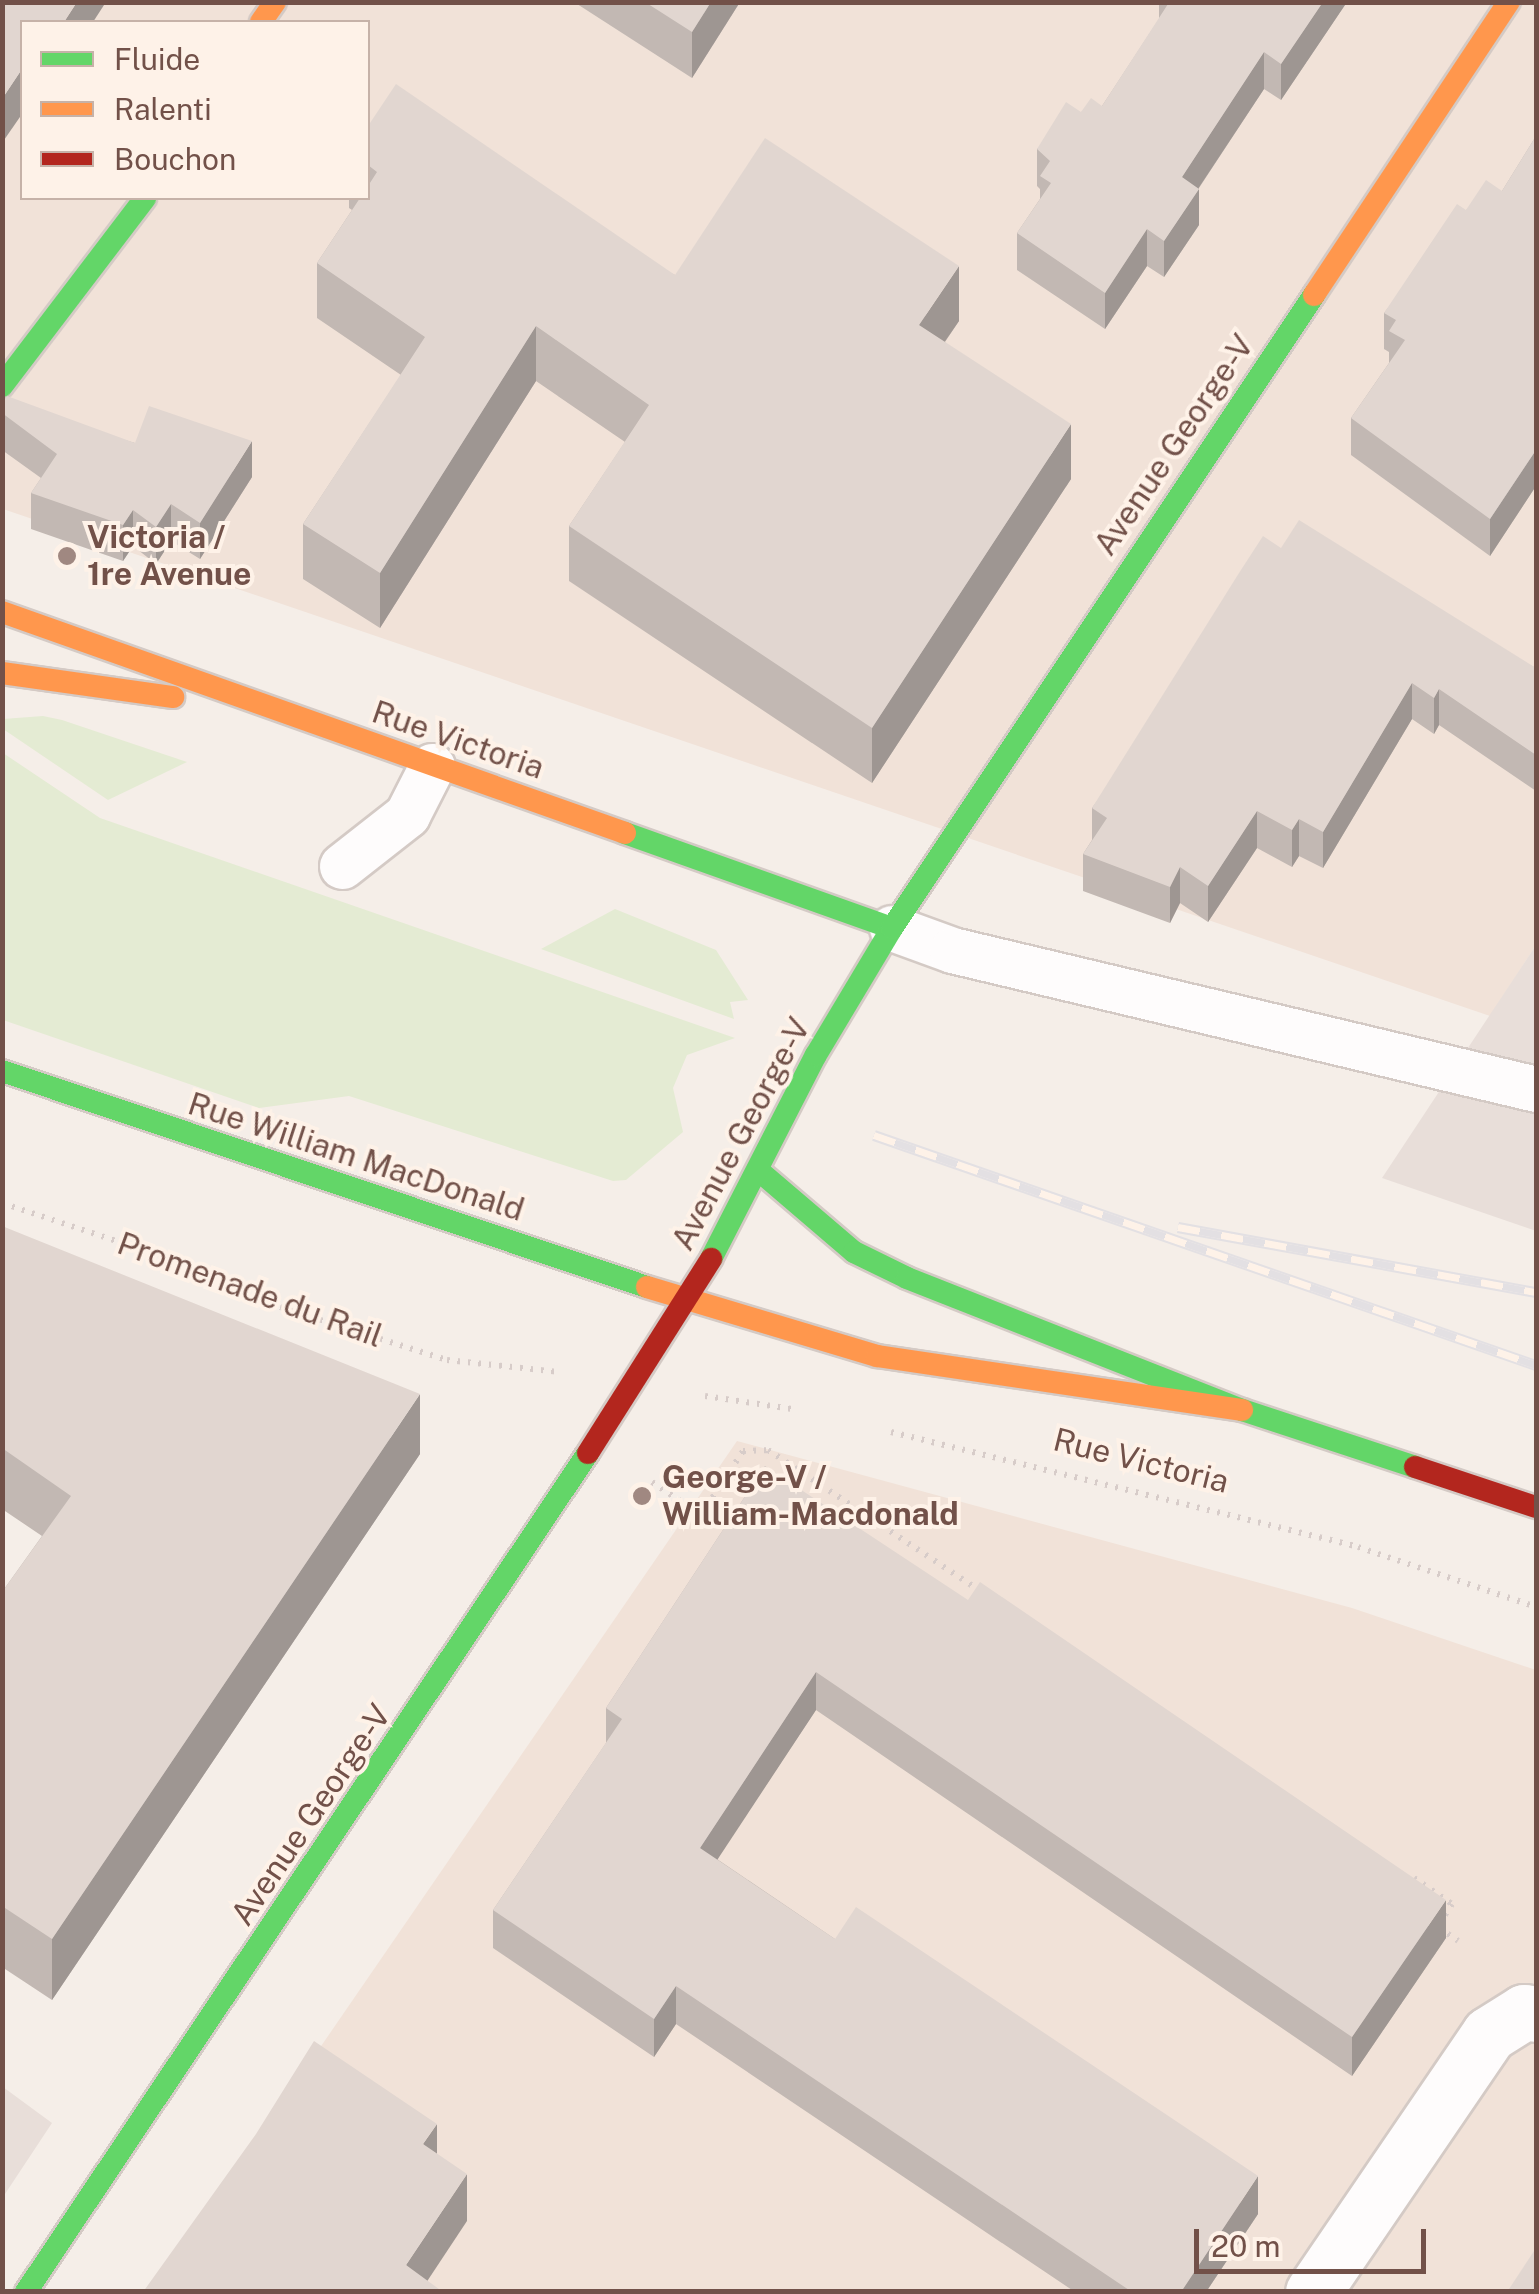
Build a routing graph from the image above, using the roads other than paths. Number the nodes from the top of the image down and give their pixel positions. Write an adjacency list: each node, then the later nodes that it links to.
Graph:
1 (1509, 2): 9 (main road, Avenue George-V)
2 (143, 200): 3 (main road)
3 (2, 386)
4 (2, 612): 6 (main road, Rue Victoria)
5 (2, 673): 6 (main road)
6 (265, 707): 7 (main road, Rue Victoria)
7 (432, 766): 8 (lane); 9 (main road, Rue Victoria)
8 (342, 866)
9 (892, 928): 11 (lane); 12 (main road, Avenue George-V)
10 (2, 1071): 13 (main road, Rue William MacDonald)
11 (1536, 1089)
12 (758, 1170): 13 (main road, Avenue George-V); 14 (main road, Rue Victoria)
13 (689, 1302): 14 (main road, Rue Victoria); 17 (main road, Avenue George-V)
14 (1242, 1410): 15 (main road, Rue Victoria)
15 (1536, 1507)
16 (1536, 2014): 18 (street)
17 (26, 2292)
18 (1313, 2292)

